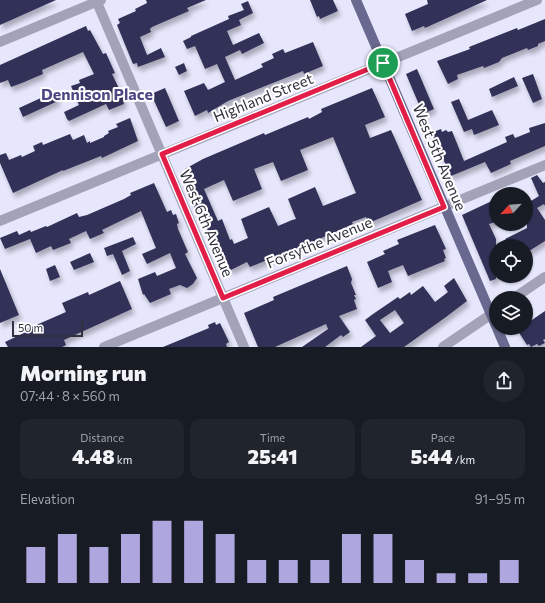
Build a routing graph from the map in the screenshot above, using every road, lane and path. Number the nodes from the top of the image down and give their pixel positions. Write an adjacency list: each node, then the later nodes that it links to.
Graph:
1 (356, 0): 5 (main road, West 5th Avenue)
2 (537, 0): 5 (street, Highland Street)
3 (98, 1): 4 (street); 6 (street, West 6th Avenue)
4 (0, 42)
5 (383, 63): 6 (street, Highland Street); 8 (main road, West 5th Avenue)
6 (162, 154): 9 (street, Highland Street); 12 (street, West 6th Avenue)
7 (545, 165): 8 (street, Forsythe Avenue)
8 (444, 207): 12 (street, Forsythe Avenue); 13 (main road, West 5th Avenue)
9 (0, 221)
10 (545, 277): 11 (street)
11 (524, 291)
12 (223, 298): 16 (street, Forsythe Avenue); 17 (street, West 6th Avenue)
13 (489, 303)
14 (489, 315): 18 (street)
15 (500, 335): 19 (main road, West 5th Avenue)
16 (104, 347)
17 (244, 347)
18 (443, 347)
19 (505, 347)

